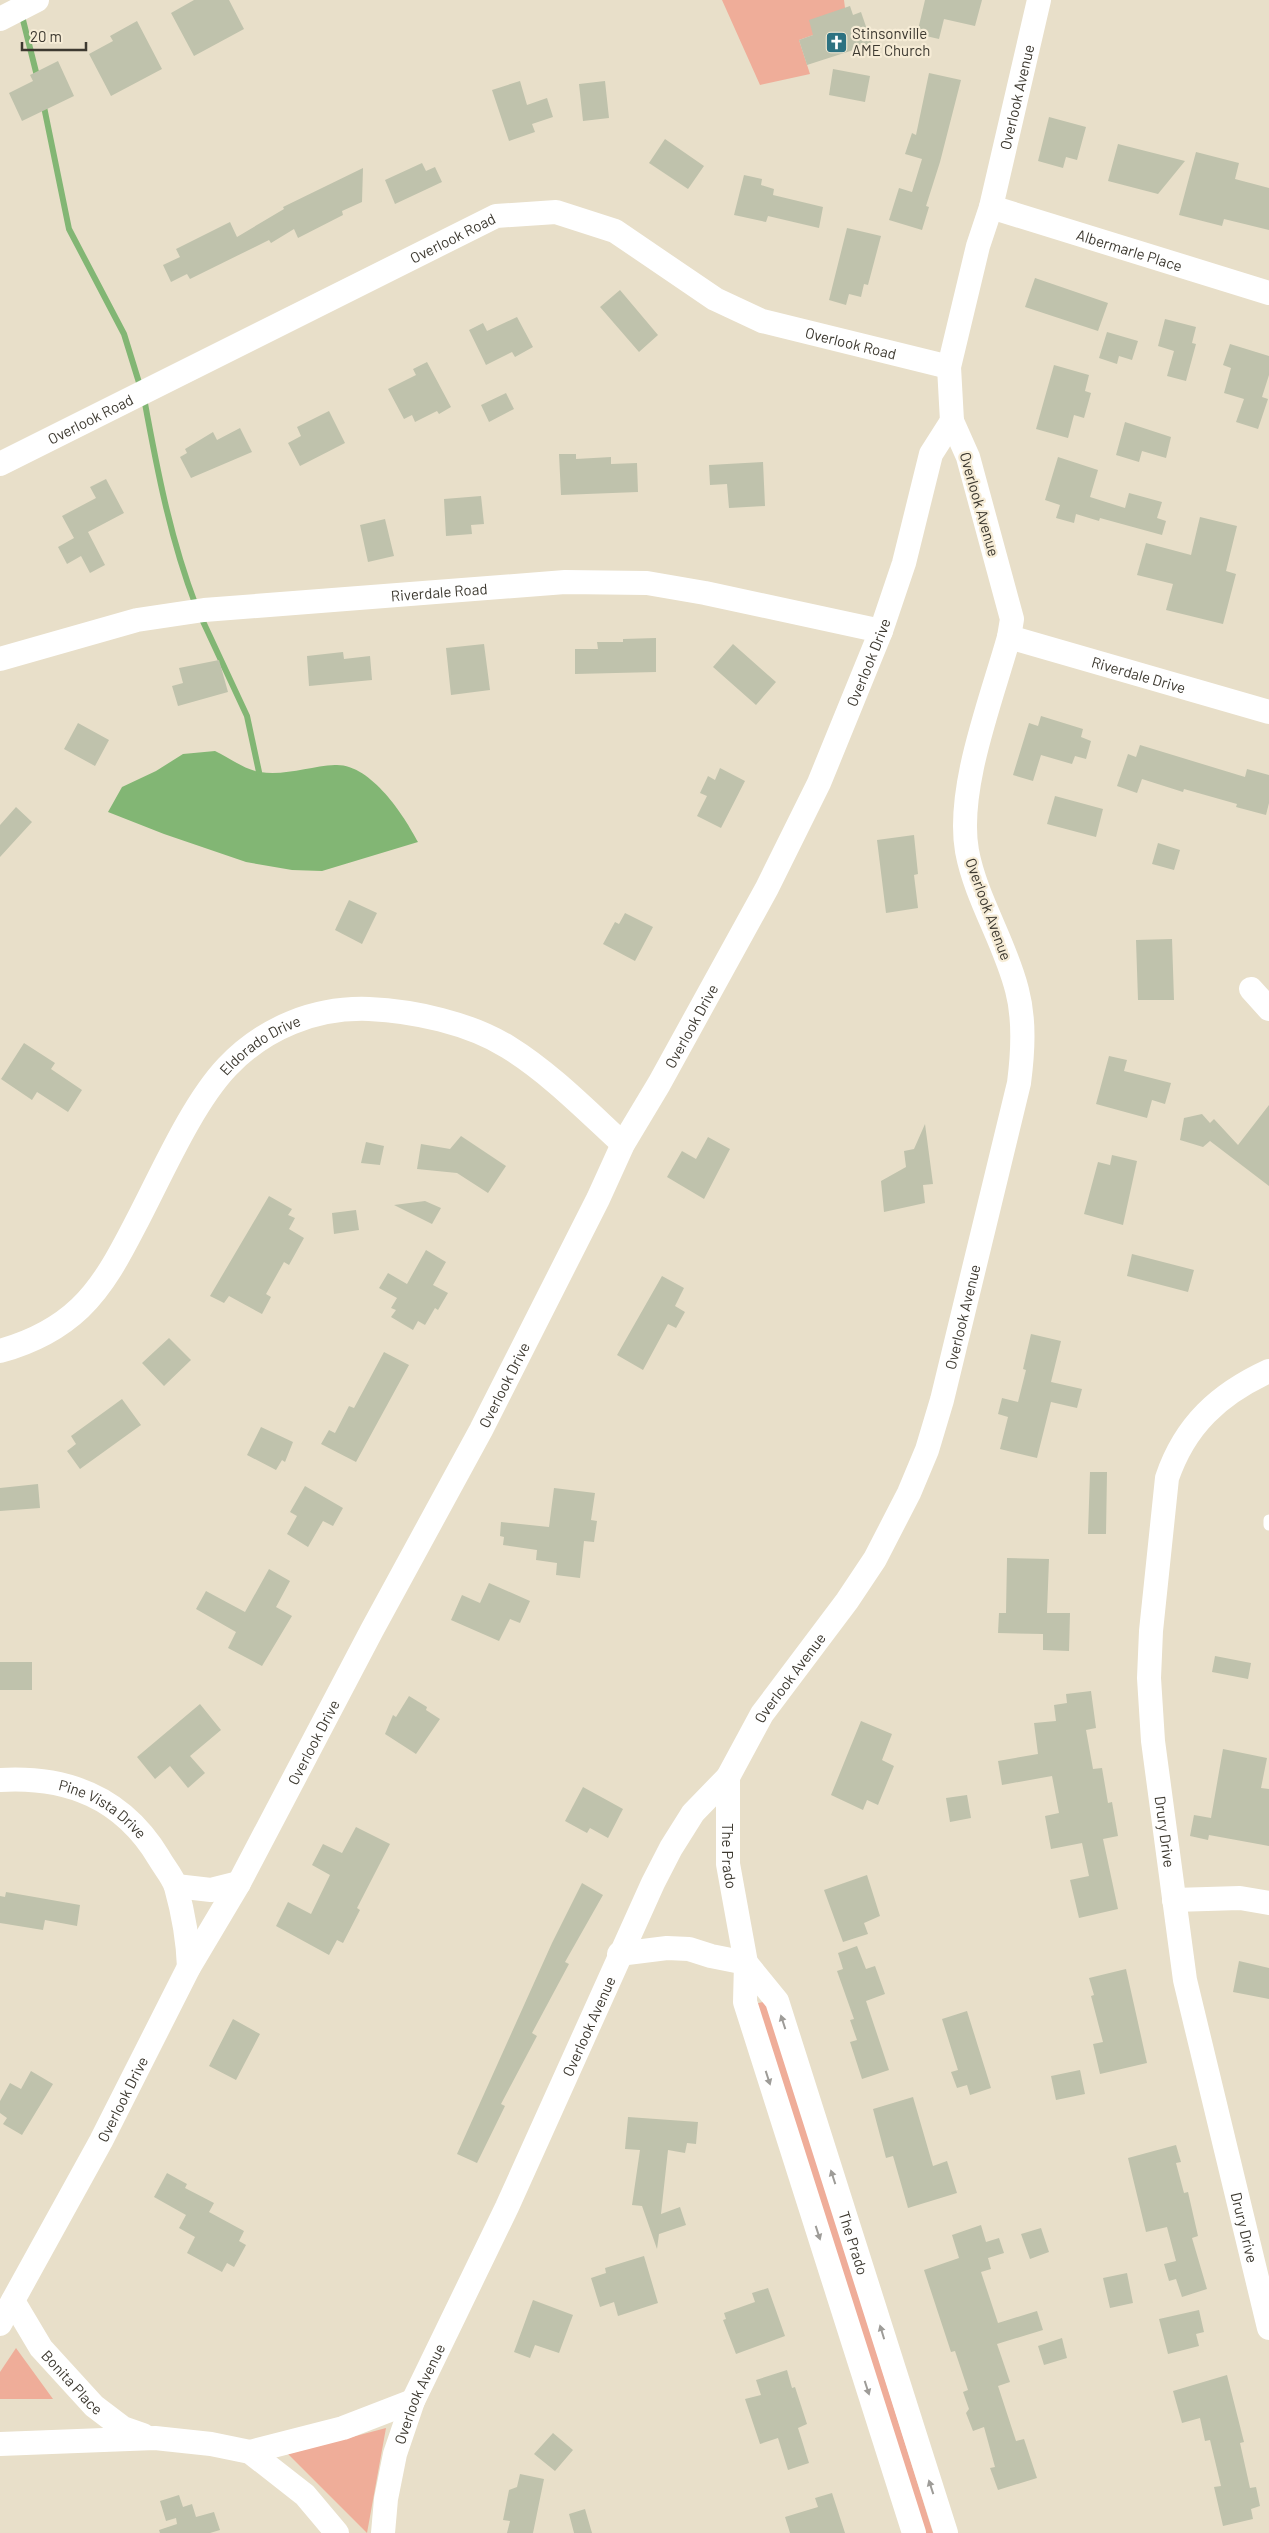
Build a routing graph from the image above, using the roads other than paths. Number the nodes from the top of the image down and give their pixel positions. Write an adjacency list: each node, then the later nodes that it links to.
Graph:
1 (37, 0): 3 (street)
2 (1040, 0): 4 (street, Overlook Avenue)
3 (0, 19)
4 (991, 207): 5 (street, Albermarle Place); 6 (street, Overlook Avenue)
5 (1269, 293)
6 (949, 367): 7 (street, Overlook Avenue); 8 (street, Overlook Road)
7 (952, 421): 9 (street, Overlook Drive); 10 (street, Overlook Avenue)
8 (0, 464)
9 (881, 631): 11 (street, Riverdale Road); 15 (street, Overlook Drive)
10 (1009, 637): 12 (street, Riverdale Drive); 20 (street, Overlook Avenue)
11 (0, 659)
12 (1269, 712)
13 (1250, 989): 14 (street)
14 (1269, 1009)
15 (622, 1144): 16 (street, Eldorado Drive); 22 (street, Overlook Drive)
16 (0, 1351)
17 (1269, 1371): 24 (street, Drury Drive)
18 (1269, 1520): 19 (lane)
19 (1269, 1525)
20 (728, 1778): 26 (street, Overlook Avenue); 27 (street, The Prado)
21 (0, 1780): 23 (street, Pine Vista Drive)
22 (239, 1883): 23 (street); 28 (street, Overlook Drive)
23 (176, 1886): 28 (street, Pine Vista Drive)
24 (1174, 1900): 25 (street); 31 (street, Drury Drive)
25 (1269, 1904)
26 (620, 1954): 27 (street); 32 (street, Overlook Avenue)
27 (746, 1963): 38 (street, The Prado, one-way to 38); 39 (street, The Prado, one-way to 27)
28 (189, 1967): 29 (street, Overlook Drive)
29 (13, 2301): 30 (street, Overlook Drive); 33 (street, Bonita Place)
30 (0, 2324)
31 (1269, 2328)
32 (413, 2402): 35 (street); 37 (street, Overlook Avenue)
33 (155, 2438): 34 (street); 35 (street)
34 (0, 2444)
35 (250, 2452): 36 (street)
36 (336, 2533)
37 (383, 2533)
38 (914, 2533)
39 (946, 2533)

